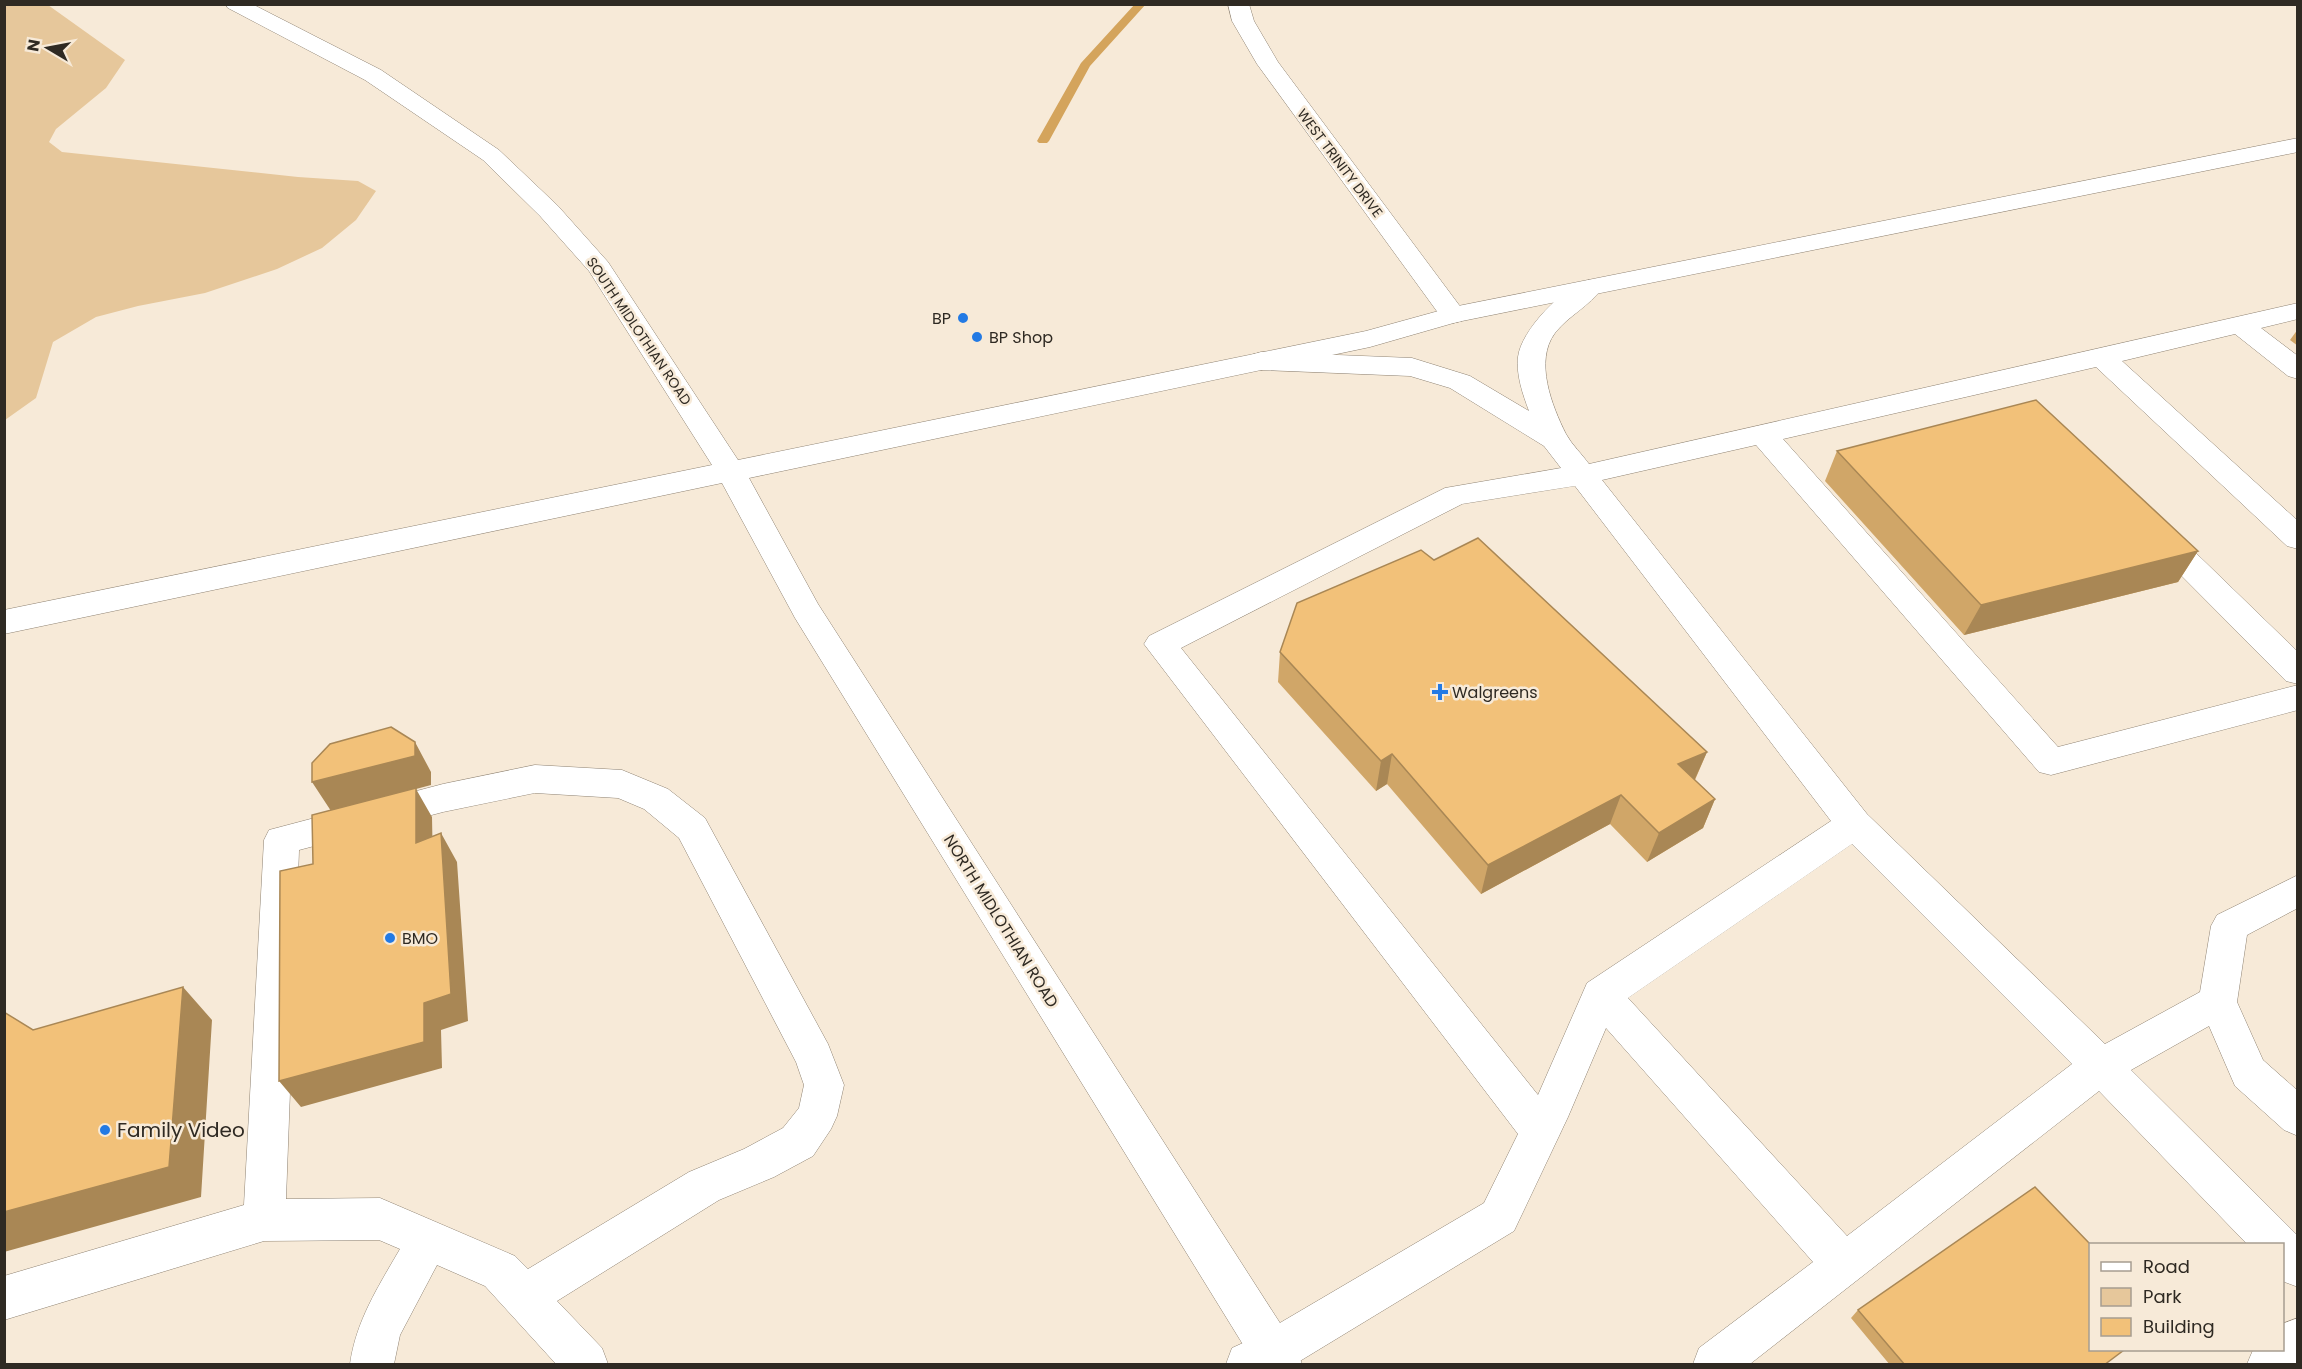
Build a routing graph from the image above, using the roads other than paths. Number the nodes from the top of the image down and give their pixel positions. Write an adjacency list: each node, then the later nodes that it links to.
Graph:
1 (235, 4): 15 (main road, SOUTH MIDLOTHIAN ROAD)
2 (1238, 4): 6 (main road, WEST TRINITY DRIVE)
3 (2298, 145): 4 (main road)
4 (1589, 288): 6 (main road); 14 (main road)
5 (2298, 311): 7 (main road)
6 (1453, 315): 9 (main road)
7 (2239, 324): 8 (main road); 10 (main road)
8 (2101, 356): 11 (main road); 18 (main road)
9 (1261, 361): 14 (main road); 15 (main road)
10 (2298, 370)
11 (2004, 380): 12 (main road); 13 (main road)
12 (2029, 405)
13 (1762, 434): 16 (main road); 21 (main road)
14 (1554, 439): 16 (main road)
15 (731, 472): 19 (main road); 38 (main road, NORTH MIDLOTHIAN ROAD)
16 (1582, 475): 22 (main road); 28 (main road)
17 (2138, 514): 20 (main road)
18 (2298, 539)
19 (4, 621)
20 (2298, 672)
21 (2298, 697)
22 (1854, 824): 24 (main road); 26 (main road)
23 (2298, 890): 25 (main road)
24 (1601, 994): 28 (main road); 33 (main road)
25 (2218, 1002): 26 (main road); 27 (main road)
26 (2101, 1066): 31 (main road); 33 (main road)
27 (2298, 1117)
28 (1541, 1131): 38 (main road)
29 (264, 1220): 30 (main road); 35 (main road); 36 (main road)
30 (428, 1240): 35 (main road); 39 (main road)
31 (2274, 1243)
32 (2284, 1252): 34 (main road)
33 (1844, 1264): 41 (main road)
34 (2298, 1266)
35 (523, 1297): 40 (main road)
36 (4, 1298)
37 (2298, 1340): 42 (main road)
38 (1267, 1361)
39 (372, 1365)
40 (586, 1365)
41 (1715, 1365)
42 (2269, 1365)

